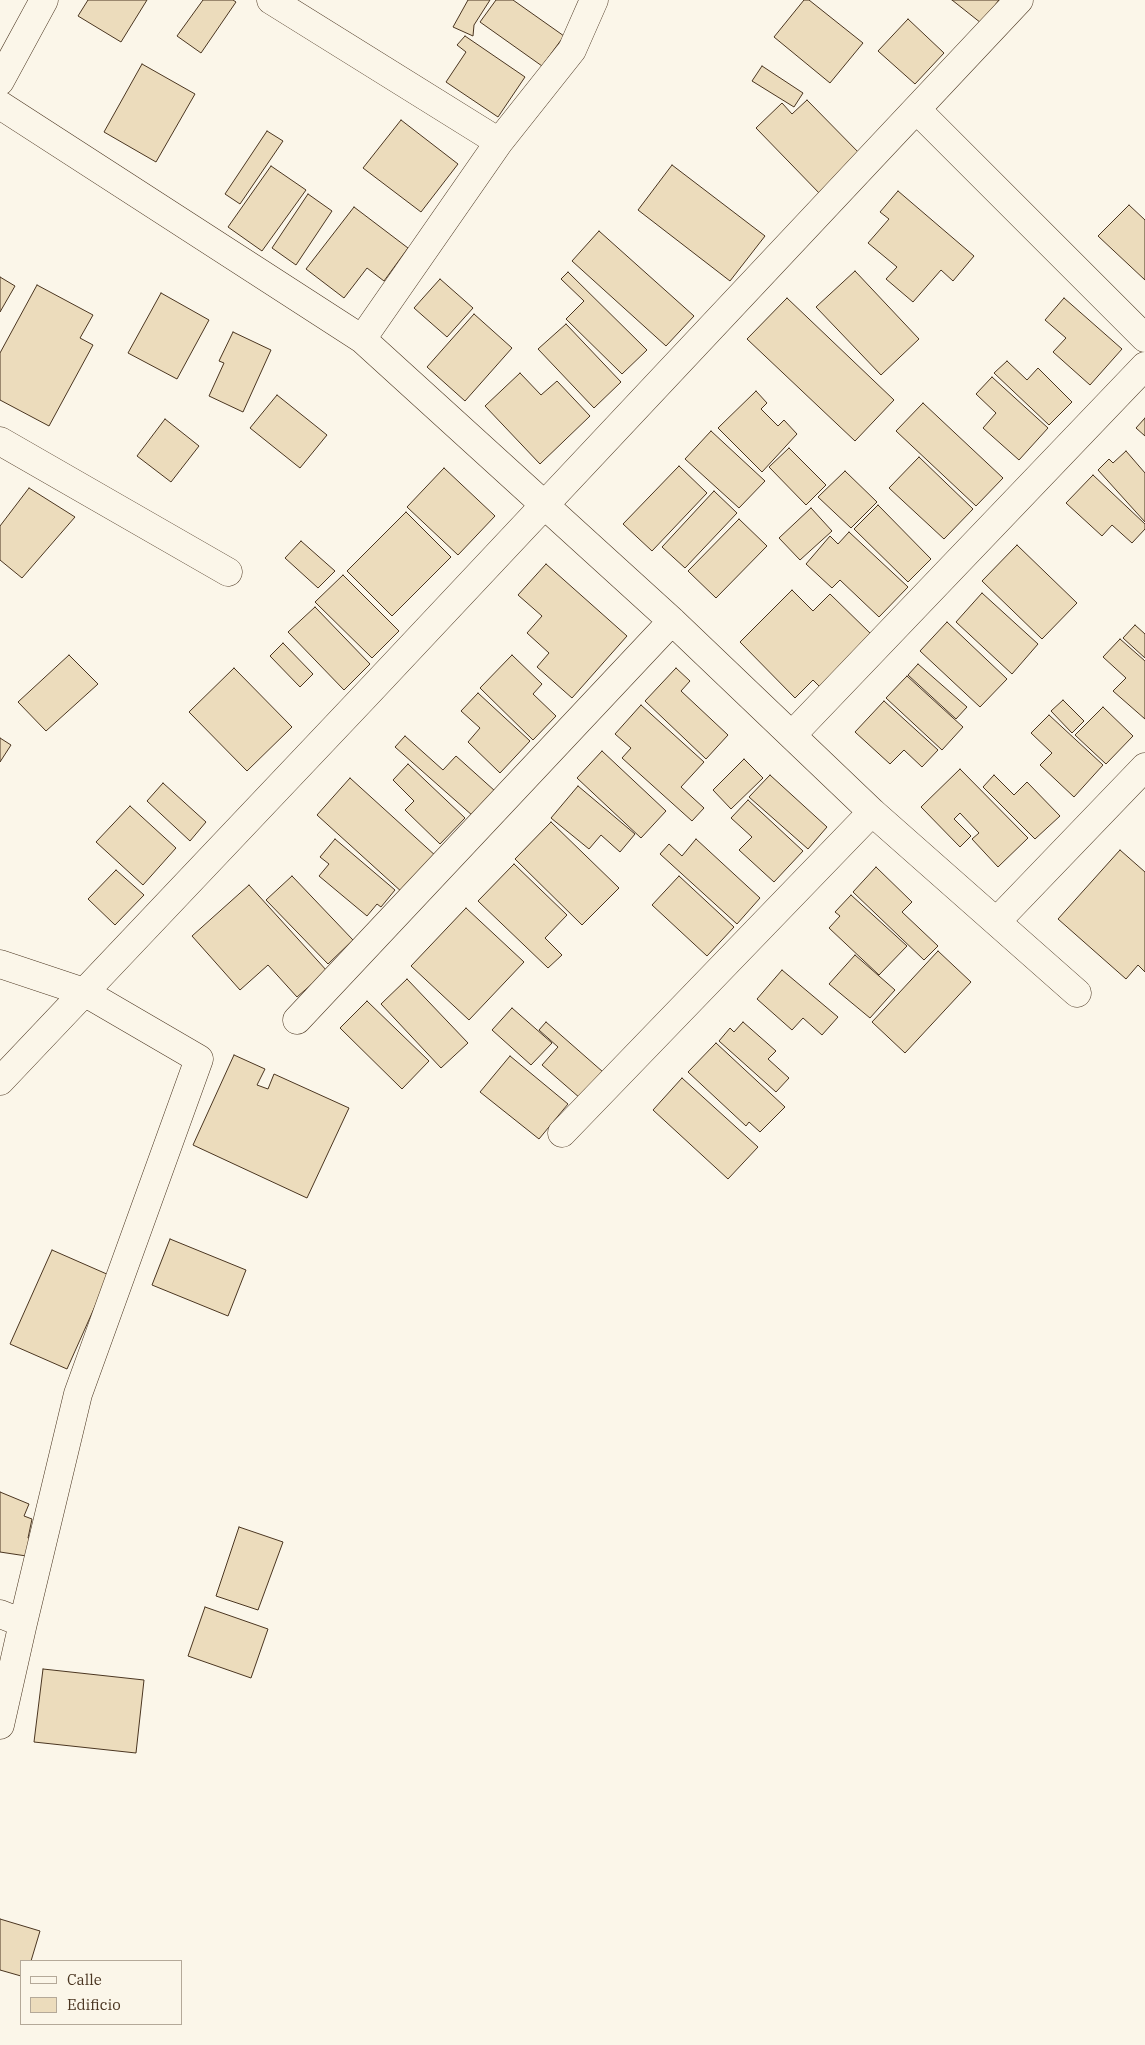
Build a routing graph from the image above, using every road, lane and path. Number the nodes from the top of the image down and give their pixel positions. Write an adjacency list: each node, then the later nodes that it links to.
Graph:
1 (44, 0): 5 (street)
2 (271, 0): 8 (street)
3 (594, 0): 8 (street)
4 (1019, 0): 7 (street)
5 (0, 81)
6 (0, 105): 10 (street)
7 (917, 110): 9 (street); 13 (street)
8 (498, 142): 10 (street)
9 (1145, 338)
10 (362, 339): 13 (street)
11 (1145, 366): 16 (street)
12 (0, 441): 14 (street)
13 (545, 505): 15 (street); 21 (street)
14 (228, 572)
15 (672, 621): 16 (street); 23 (street)
16 (792, 735): 18 (street)
17 (1145, 766): 19 (street)
18 (872, 812): 19 (street); 25 (street)
19 (997, 921): 22 (street)
20 (0, 964): 21 (street)
21 (84, 992): 24 (street); 26 (street)
22 (1077, 993)
23 (297, 1020)
24 (0, 1081)
25 (562, 1133)
26 (11, 1618): 27 (street)
27 (0, 1725)

